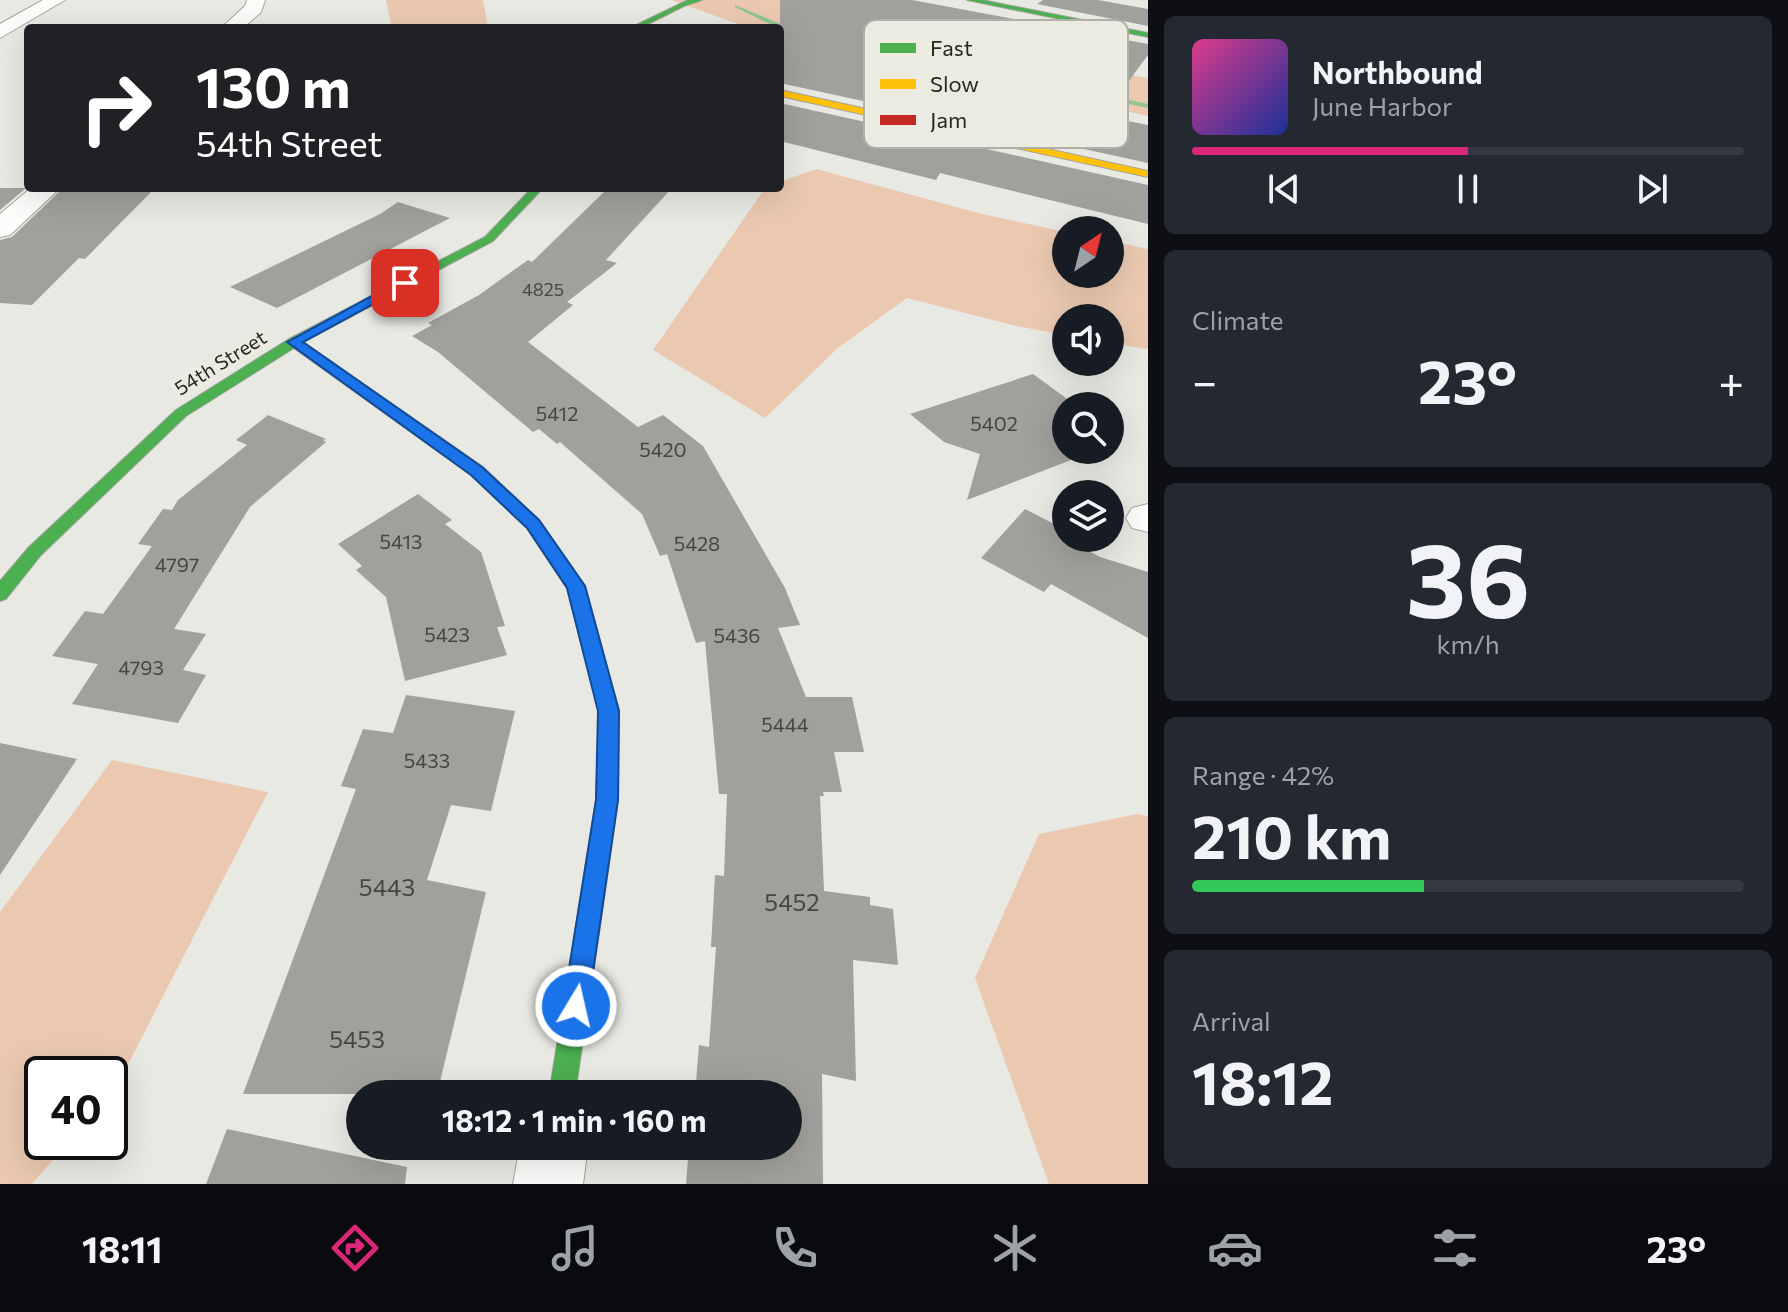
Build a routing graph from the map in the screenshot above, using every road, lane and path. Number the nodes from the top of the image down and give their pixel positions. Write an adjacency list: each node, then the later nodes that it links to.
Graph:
1 (56, 0): 9 (street)
2 (256, 0): 6 (street)
3 (698, 0): 7 (street)
4 (971, 0): 5 (street)
5 (1072, 20)
6 (236, 24)
7 (642, 24)
8 (1128, 31): 10 (street)
9 (0, 32)
10 (1148, 35)
11 (784, 94): 12 (street)
12 (864, 111)
13 (1030, 148): 14 (street)
14 (1148, 174)
15 (42, 192): 17 (street)
16 (534, 192): 18 (street, 54th Street)
17 (0, 229)
18 (294, 342): 19 (street, 54th Street); 20 (street)
19 (0, 594)
20 (564, 1080)
21 (552, 1160): 22 (street)
22 (548, 1184)

